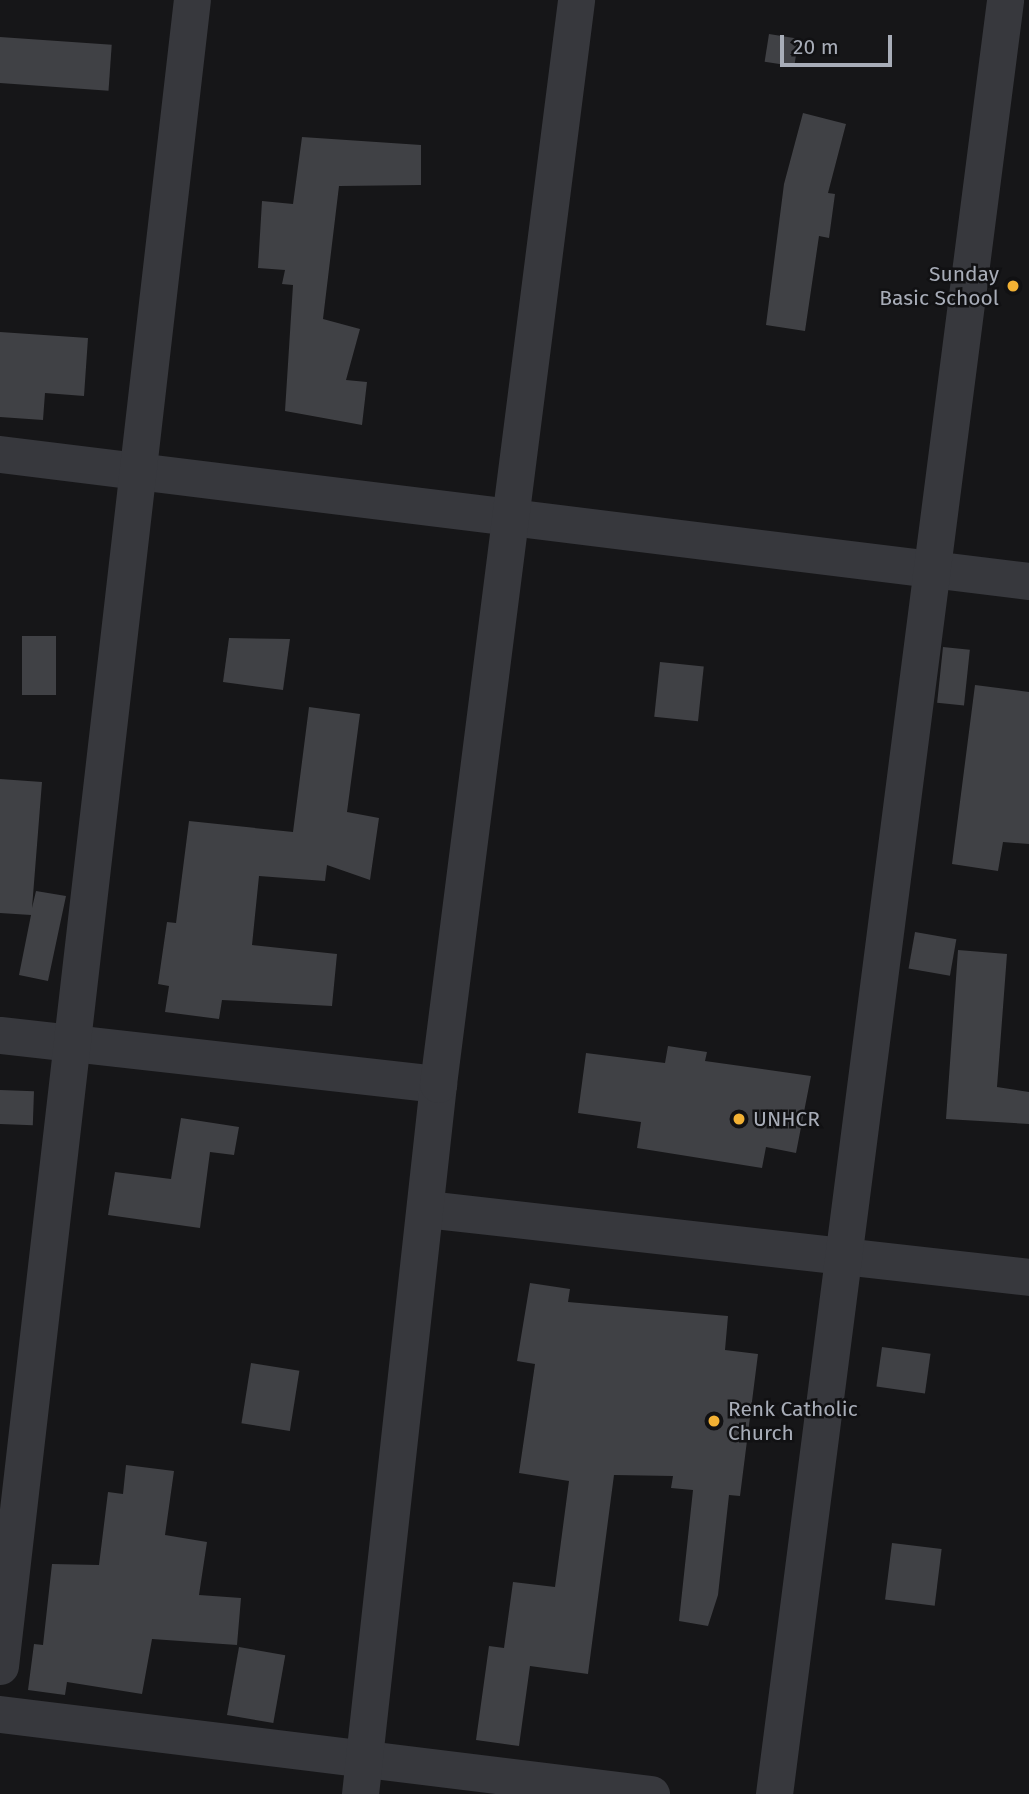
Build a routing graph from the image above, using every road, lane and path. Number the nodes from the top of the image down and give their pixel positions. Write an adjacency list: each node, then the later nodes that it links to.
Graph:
1 (192, 0): 5 (street)
2 (576, 0): 6 (street)
3 (1005, 0): 7 (street)
4 (0, 454): 5 (street)
5 (138, 471): 6 (street); 10 (street)
6 (515, 517): 7 (street); 11 (street)
7 (934, 569): 8 (street); 13 (street)
8 (1029, 581)
9 (0, 1035): 10 (street)
10 (72, 1044): 11 (street); 15 (street)
11 (438, 1084): 12 (street)
12 (425, 1209): 13 (street); 17 (street)
13 (845, 1256): 14 (street); 19 (street)
14 (1029, 1277)
15 (0, 1666)
16 (0, 1714): 17 (street)
17 (362, 1778): 18 (street)
18 (651, 1794)
19 (774, 1794)

